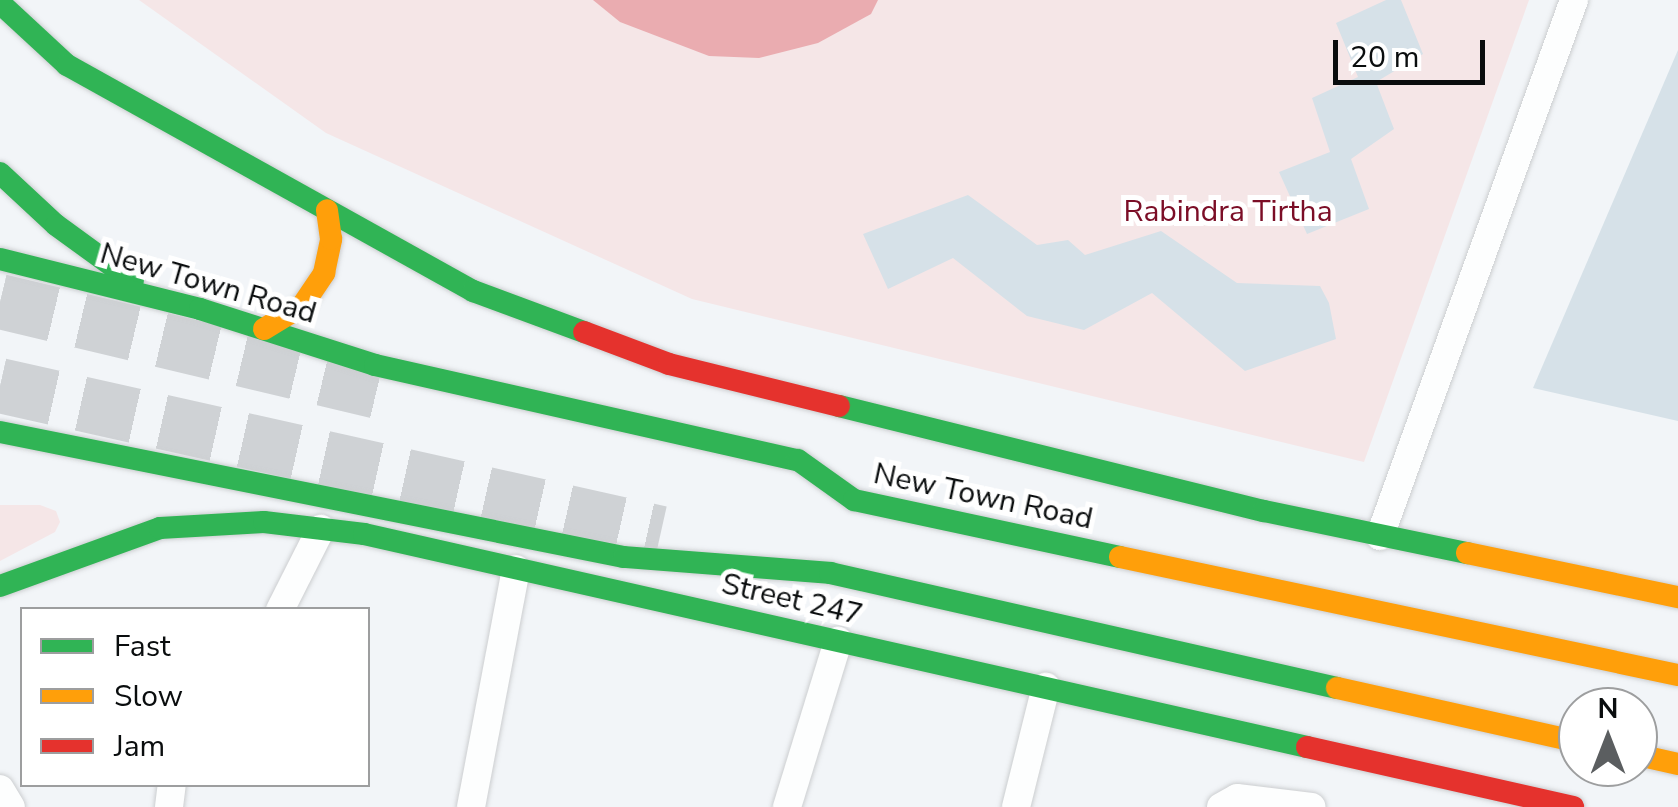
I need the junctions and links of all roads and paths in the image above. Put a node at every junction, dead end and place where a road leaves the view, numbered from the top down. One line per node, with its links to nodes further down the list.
1 (1574, 0): 14 (lane)
2 (0, 3): 4 (main road)
3 (0, 173): 6 (main road)
4 (328, 210): 7 (main road); 14 (main road)
5 (0, 259): 6 (main road, New Town Road)
6 (200, 309): 7 (main road, New Town Road)
7 (264, 329): 12 (main road, New Town Road)
8 (0, 432): 9 (main road)
9 (60, 444): 10 (main road); 17 (main road)
10 (15, 456)
11 (801, 488): 12 (main road)
12 (854, 500): 22 (main road, New Town Road)
13 (321, 529): 16 (main road, Street 247); 18 (main road, Street 247); 20 (lane)
14 (1380, 536): 19 (main road)
15 (680, 537): 17 (main road)
16 (516, 569): 21 (main road, Street 247); 29 (lane)
17 (830, 573): 24 (main road)
18 (0, 586)
19 (1678, 597)
20 (282, 607)
21 (838, 641): 23 (main road, Street 247); 30 (lane)
22 (1678, 675)
23 (1046, 687): 25 (main road, Street 247); 31 (lane)
24 (1558, 737)
25 (1307, 745): 27 (lane); 33 (main road, Street 247)
26 (0, 789): 28 (lane)
27 (1302, 805): 32 (lane)
28 (11, 807)
29 (470, 807)
30 (787, 807)
31 (1016, 807)
32 (1221, 807)
33 (1573, 807)

